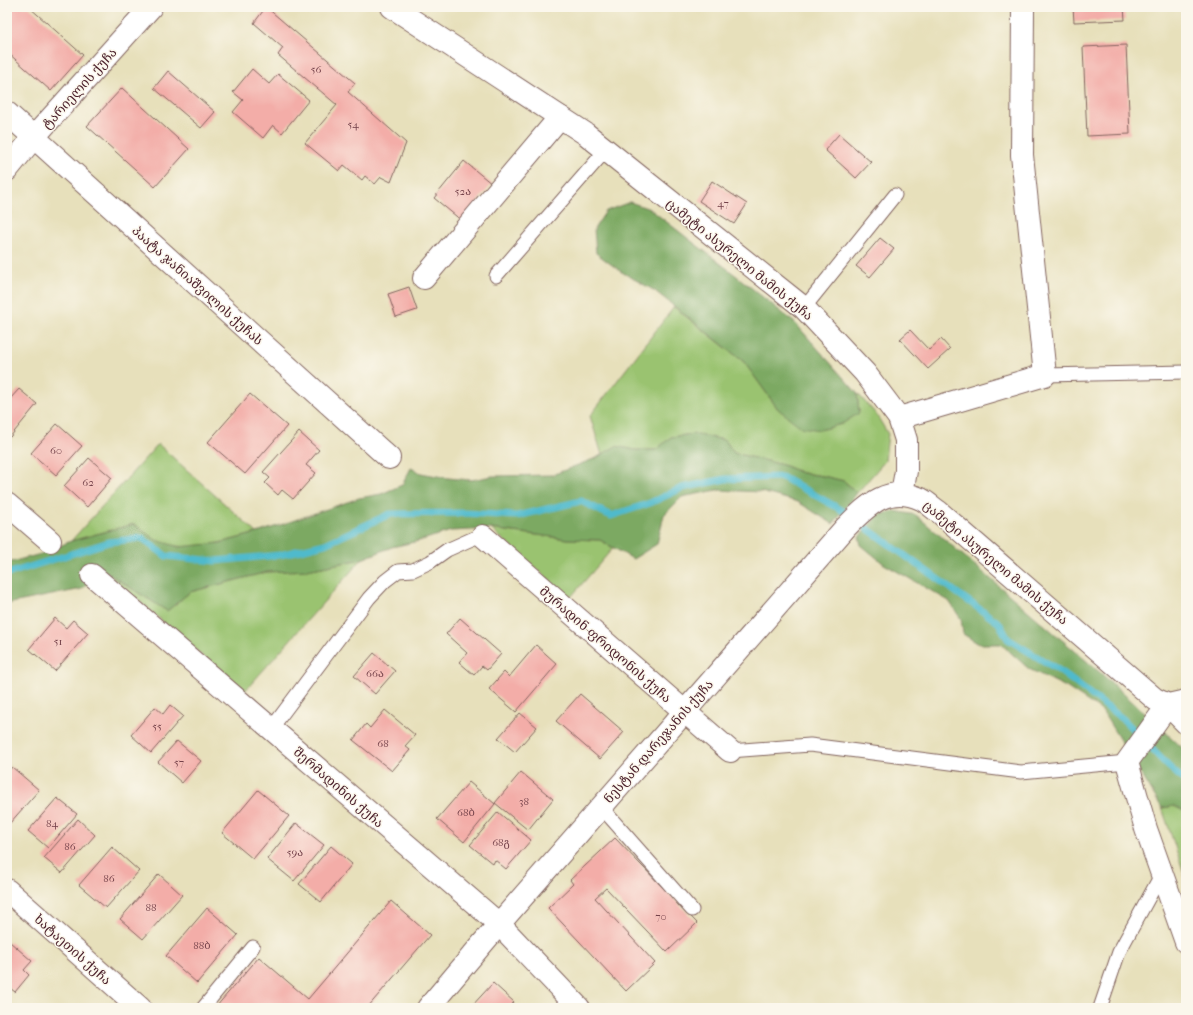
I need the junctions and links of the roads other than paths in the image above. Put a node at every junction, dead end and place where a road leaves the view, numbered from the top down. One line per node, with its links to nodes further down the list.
1 (151, 7): 6 (street, ტარიელის ქუჩა)
2 (392, 7): 5 (street, ცამეტი ასურელი მამის ქუჩა)
3 (1023, 7): 14 (street)
4 (7, 113): 6 (street, პაატა ჯანიაშვილის ქუჩას)
5 (560, 117): 7 (street, ცამეტი ასურელი მამის ქუჩა); 11 (street)
6 (34, 137): 8 (street, ტარიელის ქუჩა); 16 (street, პაატა ჯანიაშვილის ქუჩას)
7 (606, 150): 10 (lane); 12 (street, ცამეტი ასურელი მამის ქუჩა)
8 (7, 170)
9 (895, 195): 12 (lane)
10 (496, 276)
11 (424, 278)
12 (804, 308): 15 (street, ცამეტი ასურელი მამის ქუჩა)
13 (1186, 372): 14 (lane)
14 (1044, 374): 15 (street)
15 (899, 418): 17 (street, ცამეტი ასურელი მამის ქუჩა)
16 (389, 458)
17 (902, 493): 22 (street, ცამეტი ასურელი მამის ქუჩა); 23 (street, ნესტან-დარეჯანის ქუჩა)
18 (7, 504): 20 (street)
19 (483, 536): 23 (street, მურადინ-ფრიდონის ქუჩა); 25 (lane)
20 (50, 541)
21 (92, 575): 25 (street, შერმადინის ქუჩა)
22 (1171, 709): 24 (street, ცამეტი ასურელი მამის ქუჩა); 27 (street)
23 (684, 712): 26 (street, მურადინ-ფრიდონის ქუჩა); 28 (street, ნესტან-დარეჯანის ქუჩა)
24 (1186, 723)
25 (271, 729): 32 (street, შერმადინის ქუჩა)
26 (730, 751): 27 (lane)
27 (1127, 762): 29 (street)
28 (601, 807): 31 (lane); 32 (street, ნესტან-დარეჯანის ქუჩა)
29 (1161, 875): 33 (street); 39 (lane)
30 (7, 890): 35 (street, ხატაეთის ქუჩა)
31 (692, 910)
32 (499, 924): 37 (street, ნესტან-დარეჯანის ქუჩა); 38 (street, შერმადინის ქუჩა)
33 (1186, 942)
34 (253, 947): 36 (lane)
35 (140, 1008)
36 (203, 1008)
37 (428, 1008)
38 (579, 1008)
39 (1100, 1008)

